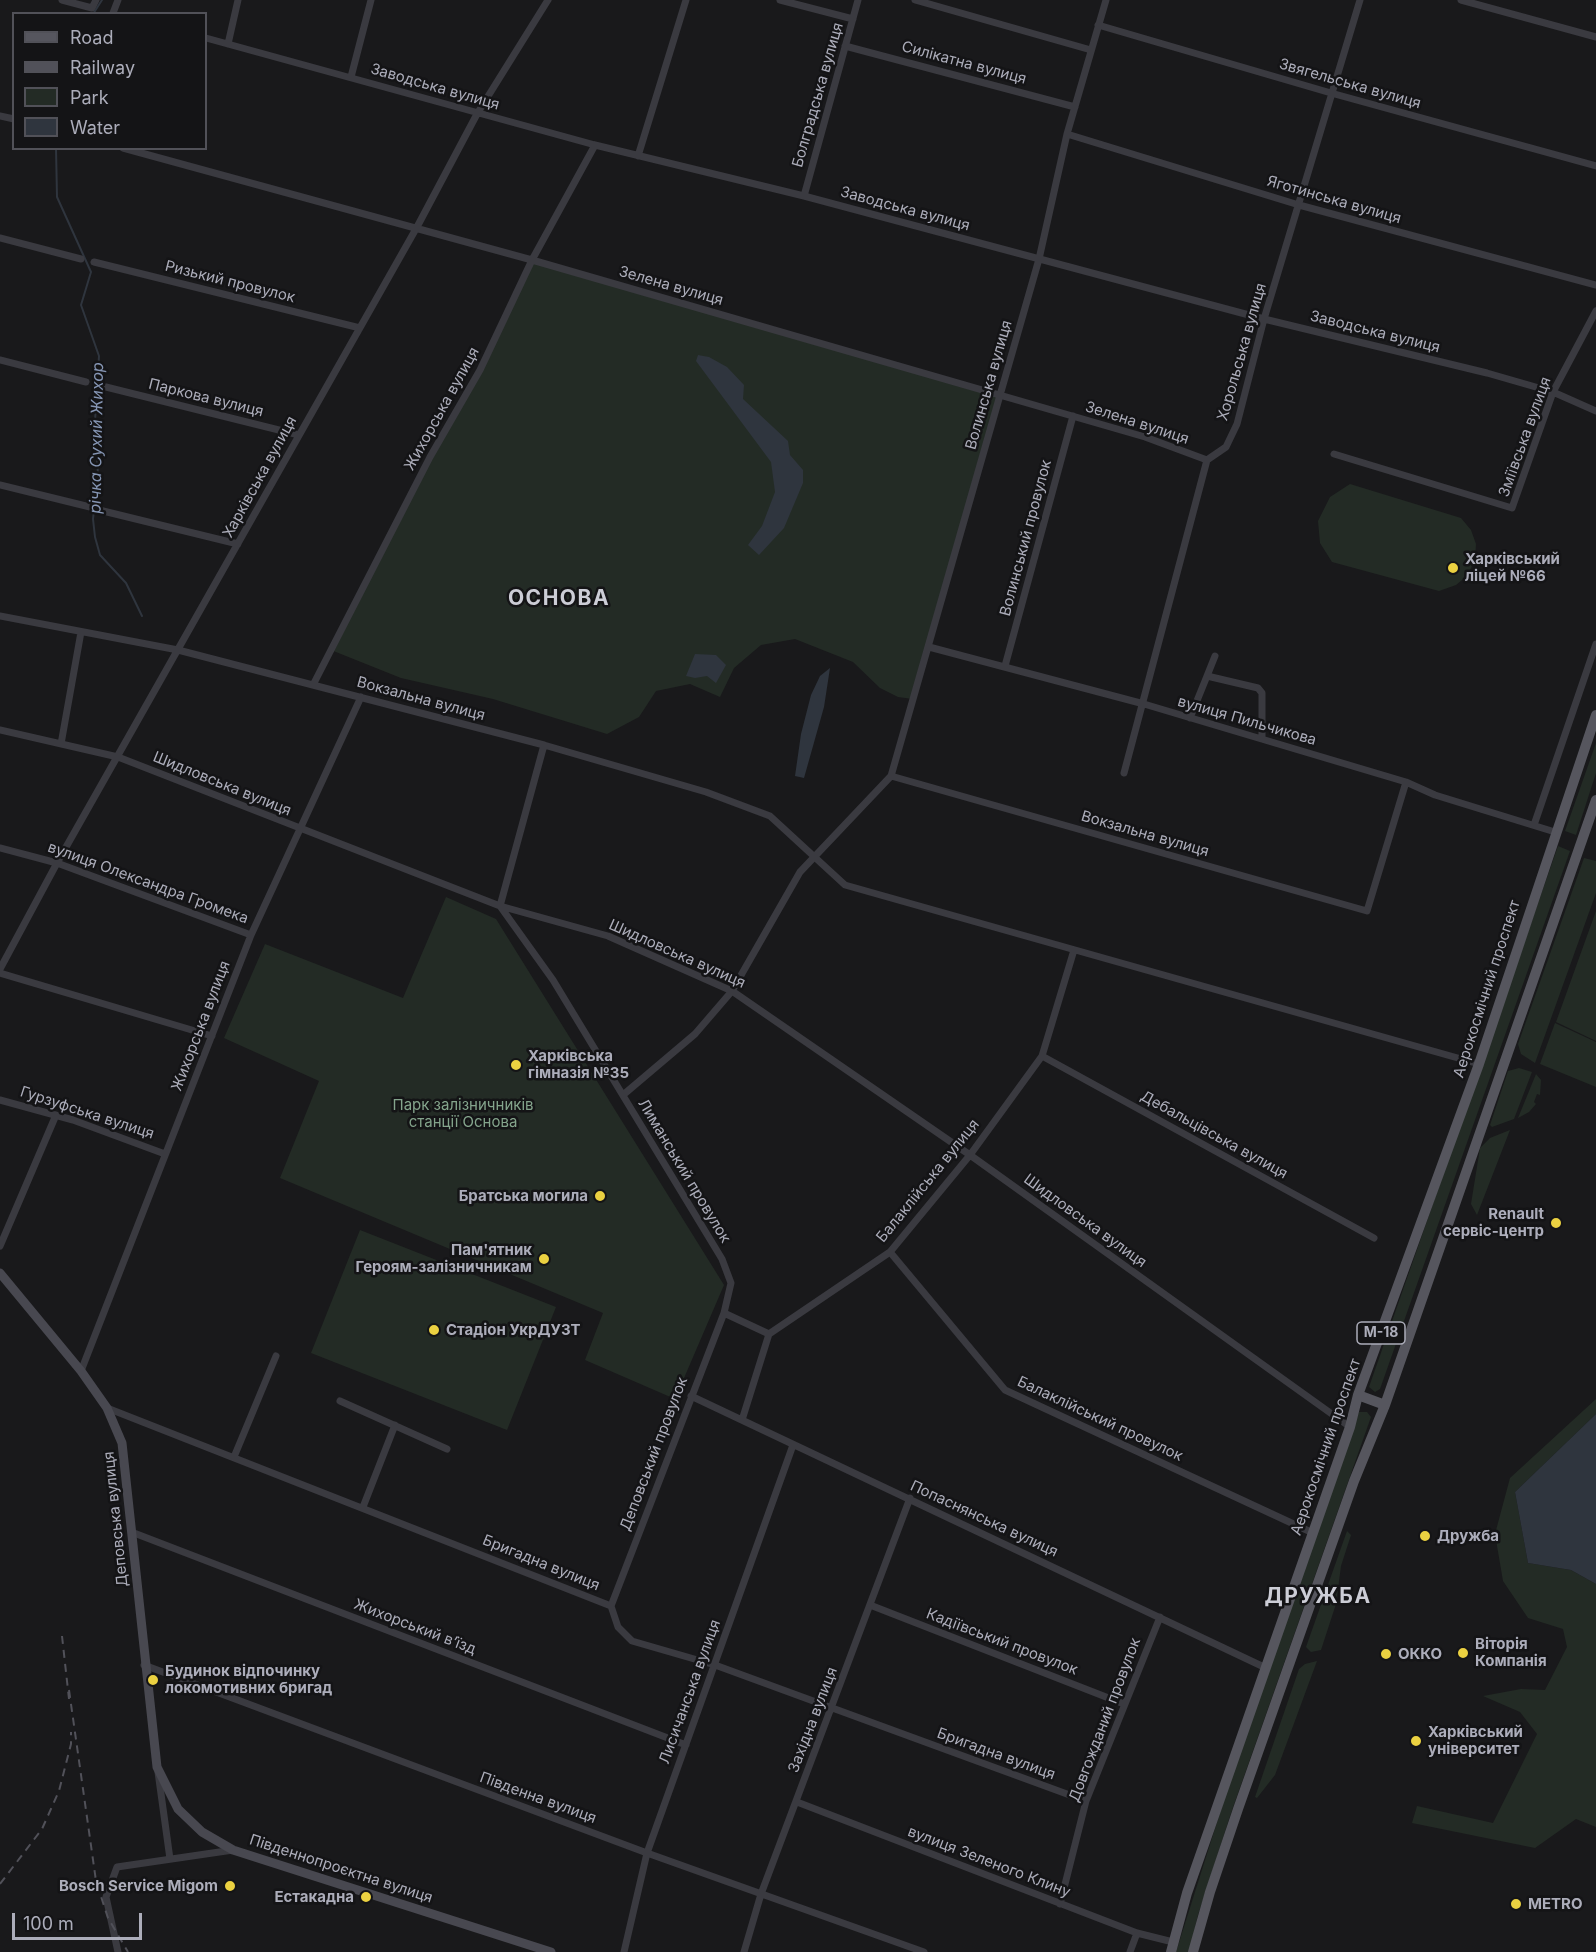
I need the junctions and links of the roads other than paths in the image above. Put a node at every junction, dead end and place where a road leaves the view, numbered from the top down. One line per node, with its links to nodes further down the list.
1 (62, 0): 2 (street)
2 (96, 0)
3 (238, 0): 19 (street)
4 (371, 0): 22 (street)
5 (548, 0): 25 (street, Харківська вулиця)
6 (686, 0): 29 (street)
7 (780, 0): 15 (street)
8 (858, 0): 15 (street, Болградська вулиця)
9 (915, 0): 21 (street)
10 (1106, 0): 16 (street, Волинська вулиця)
11 (1360, 0): 23 (street, Хорольська вулиця)
12 (1461, 0): 17 (street)
13 (102, 11): 14 (street)
14 (108, 12)
15 (853, 19): 20 (street, Болградська вулиця)
16 (1098, 25): 21 (street, Волинська вулиця); 23 (street, Звягельська вулиця)
17 (1596, 37)
18 (207, 38): 19 (street, Заводська вулиця)
19 (228, 44): 22 (street, Заводська вулиця)
20 (845, 46): 24 (street, Силікатна вулиця); 31 (street, Болградська вулиця)
21 (1091, 50): 24 (street, Волинська вулиця)
22 (351, 76): 25 (street, Заводська вулиця)
23 (1331, 93): 30 (street, Звягельська вулиця); 32 (street, Хорольська вулиця)
24 (1075, 106): 26 (street, Волинська вулиця)
25 (477, 114): 27 (street, Заводська вулиця); 33 (street, Харківська вулиця)
26 (1067, 134): 32 (street, Яготинська вулиця); 36 (street, Волинська вулиця)
27 (595, 145): 29 (street, Заводська вулиця); 37 (street, Жихорська вулиця)
28 (130, 150): 33 (street, Зелена вулиця)
29 (638, 156): 31 (street, Заводська вулиця)
30 (1596, 166)
31 (804, 196): 36 (street, Заводська вулиця)
32 (1299, 205): 39 (street, Яготинська вулиця); 41 (street, Хорольська вулиця)
33 (417, 227): 37 (street, Зелена вулиця); 42 (street, Харківська вулиця)
34 (0, 238): 35 (street)
35 (81, 259)
36 (1039, 259): 41 (street, Заводська вулиця); 47 (street, Волинська вулиця)
37 (532, 260): 47 (street, Зелена вулиця); 65 (street, Жихорська вулиця)
38 (94, 262): 42 (street, Ризький провулок)
39 (1596, 285)
40 (1596, 310): 46 (street, Зміївська вулиця)
41 (1264, 319): 46 (street, Заводська вулиця); 52 (street, Хорольська вулиця)
42 (360, 328): 50 (street, Харківська вулиця)
43 (0, 360): 44 (street)
44 (86, 382)
45 (106, 387): 50 (street, Паркова вулиця)
46 (1553, 392): 48 (street, Заводська вулиця); 51 (street, Зміївська вулиця)
47 (999, 396): 49 (street, Зелена вулиця); 60 (street, Волинська вулиця)
48 (1596, 411)
49 (1073, 416): 52 (street, Зелена вулиця); 63 (street, Волинський провулок)
50 (299, 435): 56 (street, Харківська вулиця)
51 (1334, 454)
52 (1207, 460): 67 (street)
53 (0, 485): 54 (street)
54 (90, 507)
55 (99, 510): 56 (street)
56 (238, 544): 61 (street, Харківська вулиця)
57 (0, 616): 58 (street, Вокзальна вулиця)
58 (81, 632): 61 (street, Вокзальна вулиця); 72 (street)
59 (1596, 644): 79 (street)
60 (929, 647): 63 (street, вулиця Пильчикова); 76 (street, Волинська вулиця)
61 (178, 650): 65 (street, Вокзальна вулиця); 74 (street, Харківська вулиця)
62 (1215, 656): 64 (street)
63 (1005, 666): 67 (street, вулиця Пильчикова)
64 (1208, 676): 69 (street); 71 (street)
65 (313, 685): 66 (street, Вокзальна вулиця)
66 (361, 697): 73 (street, Вокзальна вулиця); 80 (street, Жихорська вулиця)
67 (1144, 704): 69 (street, вулиця Пильчикова); 75 (street)
68 (1596, 715): 81 (main road, Аерокосмічний проспект / М-18)
69 (1190, 718): 71 (street, вулиця Пильчикова)
70 (0, 730): 72 (street, Шидловська вулиця)
71 (1262, 739): 77 (street, вулиця Пильчикова)
72 (61, 744): 74 (street, Шидловська вулиця)
73 (544, 745): 83 (street, Вокзальна вулиця); 85 (street)
74 (118, 757): 80 (street, Шидловська вулиця); 84 (street, Харківська вулиця)
75 (1124, 773)
76 (891, 776): 77 (street, Вокзальна вулиця); 83 (street)
77 (1406, 782): 79 (street, вулиця Пильчикова)
78 (1596, 800): 109 (main road, М-18)
79 (1534, 825): 81 (street, вулиця Пильчикова)
80 (300, 830): 85 (street, Шидловська вулиця); 86 (street, Жихорська вулиця)
81 (1555, 832): 92 (main road, Аерокосмічний проспект / М-18)
82 (0, 848): 84 (street, вулиця Олександра Громека)
83 (816, 857): 87 (street, Вокзальна вулиця); 89 (street)
84 (57, 863): 86 (street, вулиця Олександра Громека); 88 (street, Харківська вулиця)
85 (500, 906): 89 (street, Шидловська вулиця); 93 (street, Лиманський провулок)
86 (251, 935): 90 (street, Жихорська вулиця)
87 (1074, 950): 91 (street, Балаклійська вулиця); 92 (street, Вокзальна вулиця)
88 (0, 971): 90 (street)
89 (732, 991): 93 (street); 97 (street, Шидловська вулиця)
90 (212, 1036): 96 (street, Жихорська вулиця)
91 (1042, 1056): 97 (street, Балаклійська вулиця); 98 (street, Дебальцівська вулиця)
92 (1479, 1064): 106 (main road, Аерокосмічний проспект / М-18)
93 (623, 1095): 102 (street, Лиманський провулок)
94 (0, 1100): 95 (street, Гурзуфська вулиця)
95 (56, 1115): 96 (street, Гурзуфська вулиця); 99 (street)
96 (165, 1154): 105 (street, Жихорська вулиця)
97 (970, 1155): 100 (street, Балаклійська вулиця); 113 (street, Шидловська вулиця)
98 (1374, 1238)
99 (0, 1246)
100 (890, 1252): 103 (street, Балаклійська вулиця); 120 (street, Балаклійський провулок)
101 (0, 1273): 105 (main road, Деповська вулиця)
102 (724, 1313): 103 (street); 107 (street, Деповський провулок)
103 (769, 1334): 111 (street)
104 (276, 1356): 116 (street)
105 (81, 1371): 110 (main road, Деповська вулиця)
106 (1358, 1395): 109 (main road); 113 (main road, Аерокосмічний проспект / М-18)
107 (691, 1396): 111 (street, Попаснянська вулиця); 122 (street, Деповський провулок)
108 (340, 1401): 112 (street)
109 (1385, 1405): 146 (main road, М-18)
110 (107, 1408): 116 (street, Бригадна вулиця); 119 (main road, Деповська вулиця)
111 (742, 1420): 114 (street, Попаснянська вулиця)
112 (395, 1425): 115 (street); 118 (street)
113 (1350, 1427): 120 (main road, Аерокосмічний проспект / М-18)
114 (793, 1445): 117 (street, Попаснянська вулиця); 125 (street, Лисичанська вулиця)
115 (447, 1449)
116 (234, 1457): 118 (street, Бригадна вулиця)
117 (910, 1498): 121 (street, Західна вулиця); 123 (street, Попаснянська вулиця)
118 (363, 1507): 122 (street, Бригадна вулиця)
119 (134, 1533): 124 (main road, Деповська вулиця); 129 (street, Жихорський в’їзд)
120 (1313, 1533): 126 (main road, Аерокосмічний проспект / М-18)
121 (870, 1605): 127 (street, Кадіївський провулок); 128 (street, Західна вулиця)
122 (611, 1606): 125 (street, Бригадна вулиця)
123 (1160, 1617): 126 (street, Попаснянська вулиця); 127 (street, Довгожданий провулок)
124 (144, 1665): 130 (main road, Деповська вулиця); 134 (street, Південна вулиця)
125 (714, 1665): 128 (street, Бригадна вулиця); 129 (street, Лисичанська вулиця)
126 (1266, 1668): 139 (main road, Аерокосмічний проспект / М-18)
127 (1124, 1704): 131 (street, Довгожданий провулок)
128 (832, 1708): 131 (street, Бригадна вулиця); 132 (street, Західна вулиця)
129 (686, 1745): 134 (street, Лисичанська вулиця)
130 (157, 1767): 133 (main road, Південнопроєктна вулиця); 135 (street)
131 (1086, 1801): 137 (street, Довгожданий провулок)
132 (796, 1802): 136 (street, Західна вулиця); 137 (street, вулиця Зеленого Клину)
133 (233, 1850): 135 (street); 141 (main road, Південнопроєктна вулиця)
134 (647, 1853): 136 (street, Південна вулиця); 142 (street, Лисичанська вулиця)
135 (170, 1859): 140 (street)
136 (761, 1894): 143 (street, Західна вулиця); 144 (street, Південна вулиця)
137 (1060, 1904): 138 (street, вулиця Зеленого Клину)
138 (1137, 1933): 139 (street, вулиця Зеленого Клину); 145 (street)
139 (1172, 1947)
140 (118, 1952)
141 (551, 1952)
142 (624, 1952)
143 (744, 1952)
144 (924, 1952)
145 (1130, 1952)
146 (1193, 1952)

